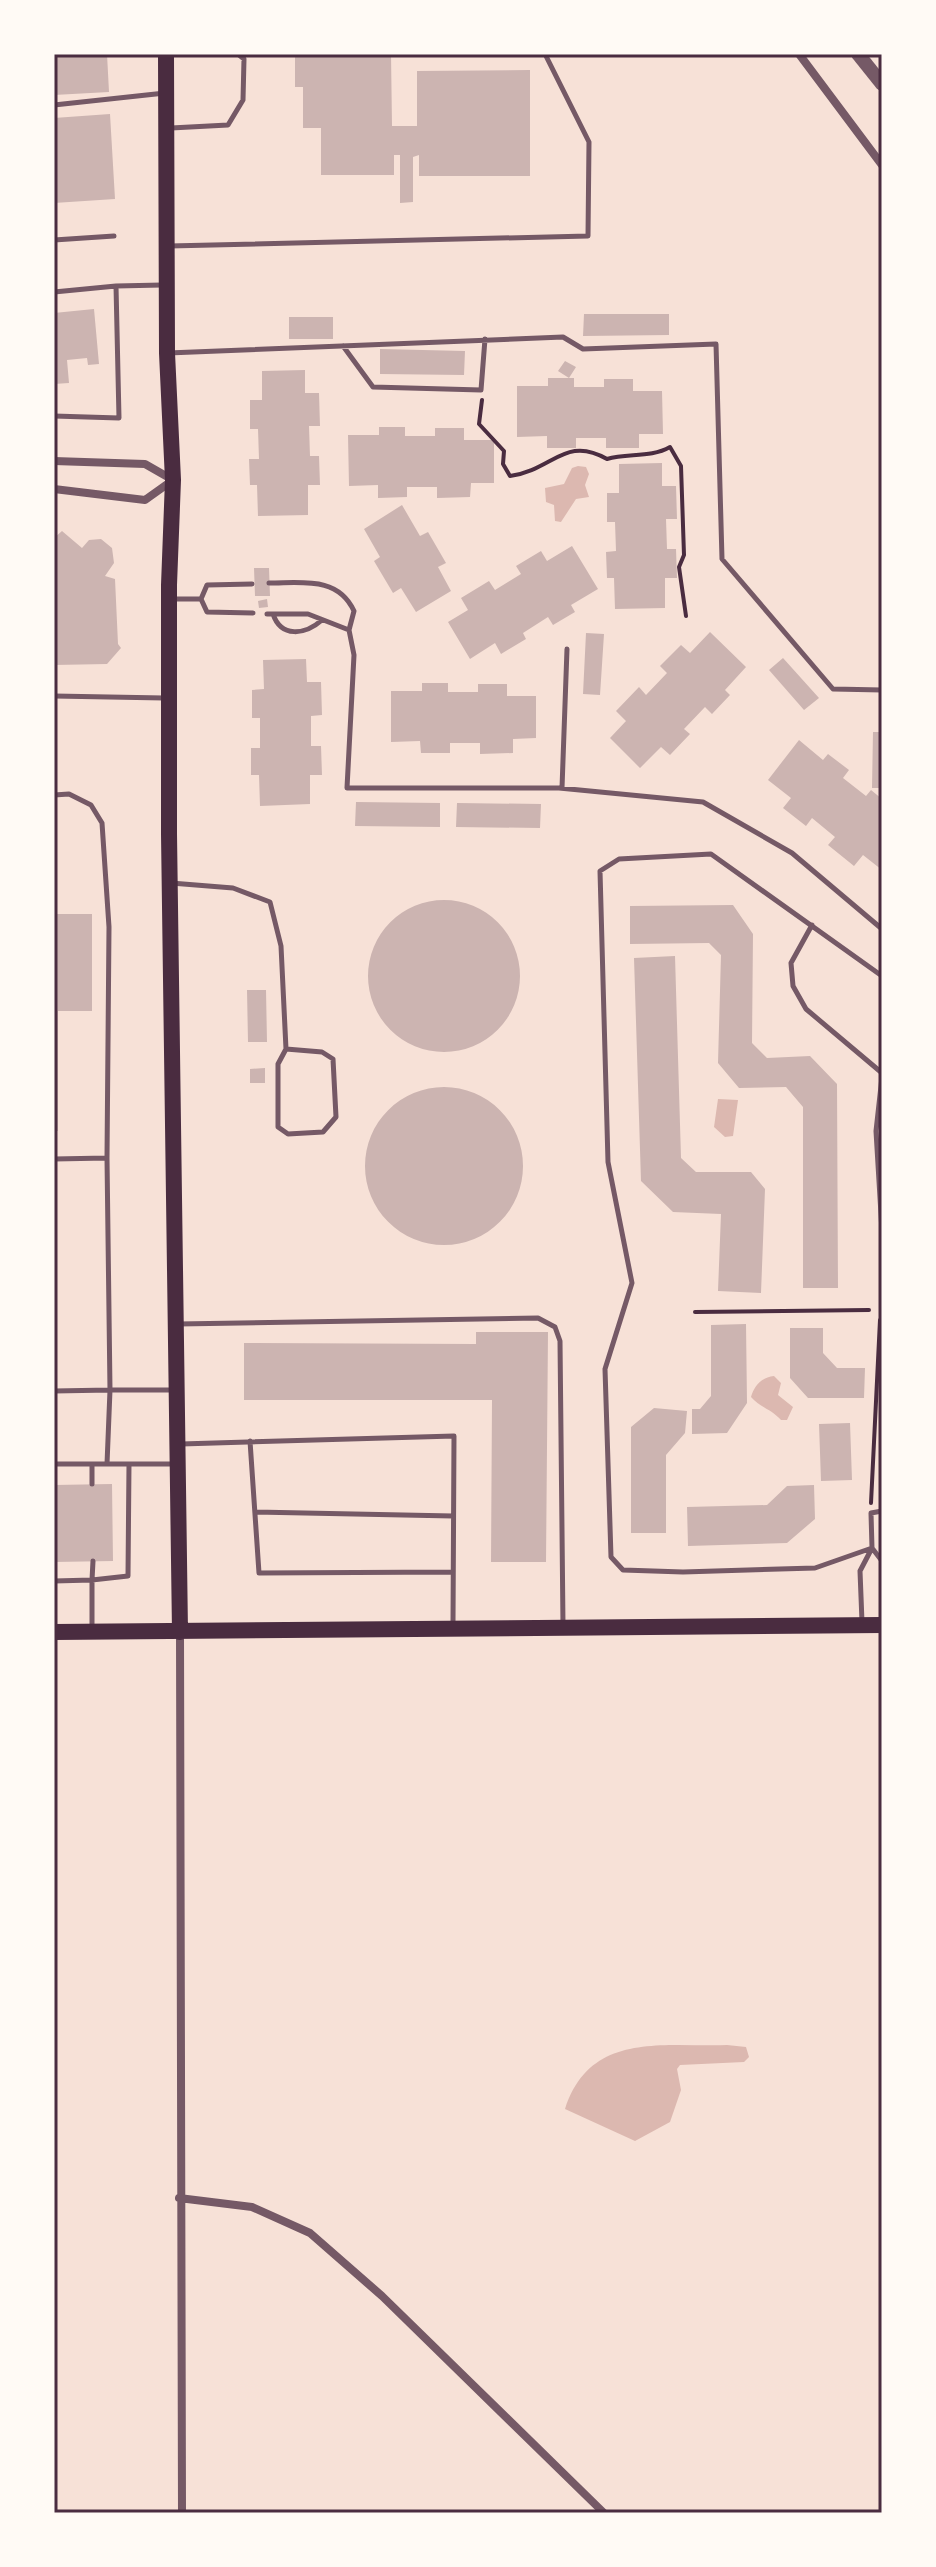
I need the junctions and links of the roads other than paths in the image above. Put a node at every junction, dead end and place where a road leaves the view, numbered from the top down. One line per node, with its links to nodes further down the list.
1 (166, 54): 7 (main road)
2 (238, 54): 9 (lane)
3 (545, 54): 13 (lane)
4 (799, 54): 10 (street)
5 (858, 54): 6 (street)
6 (882, 84)
7 (166, 93): 8 (lane); 9 (main road)
8 (54, 105)
9 (166, 129): 13 (main road)
10 (882, 165)
11 (114, 236): 12 (lane)
12 (54, 240)
13 (167, 246): 14 (main road)
14 (167, 284): 15 (lane); 20 (main road)
15 (116, 286): 16 (lane); 22 (lane)
16 (54, 292)
17 (485, 339): 18 (lane); 19 (lane); 19 (lane)
18 (703, 345): 21 (lane); 21 (lane)
19 (343, 346): 20 (lane)
20 (167, 353): 24 (main road)
21 (717, 359): 34 (lane)
22 (54, 416)
23 (54, 461): 24 (street)
24 (173, 480): 25 (street); 28 (main road)
25 (54, 489)
26 (269, 583): 32 (lane)
27 (252, 584): 29 (lane)
28 (170, 599): 29 (lane); 36 (main road)
29 (201, 599): 30 (lane)
30 (253, 613)
31 (322, 620): 31 (lane); 32 (lane)
32 (349, 630): 37 (lane)
33 (567, 649): 37 (lane)
34 (882, 690)
35 (54, 696): 36 (lane)
36 (169, 698): 39 (main road)
37 (562, 788): 41 (lane)
38 (54, 795): 45 (lane)
39 (170, 883): 43 (lane); 50 (main road)
40 (812, 925): 42 (lane); 44 (lane); 65 (lane)
41 (882, 929)
42 (882, 976)
43 (286, 1049): 43 (lane)
44 (882, 1075): 47 (lane)
45 (107, 1158): 46 (lane); 51 (lane)
46 (54, 1159)
47 (882, 1231)
48 (882, 1254): 49 (lane)
49 (881, 1310)
50 (177, 1324): 52 (main road); 73 (lane)
51 (110, 1390): 52 (lane); 53 (lane); 58 (lane)
52 (177, 1390): 55 (main road)
53 (54, 1391)
54 (250, 1441): 55 (lane); 63 (lane); 64 (lane)
55 (178, 1444): 60 (main road)
56 (54, 1464): 57 (lane)
57 (92, 1464): 58 (lane); 61 (lane)
58 (107, 1464): 59 (lane)
59 (129, 1464): 60 (lane); 69 (lane)
60 (178, 1464): 76 (main road)
61 (92, 1484)
62 (882, 1511): 65 (lane)
63 (255, 1512): 64 (lane); 68 (lane)
64 (453, 1516): 68 (lane)
65 (872, 1548): 67 (lane); 72 (lane)
66 (93, 1561): 69 (lane)
67 (882, 1561)
68 (453, 1572): 74 (lane)
69 (92, 1580): 70 (lane); 77 (lane)
70 (54, 1581)
71 (882, 1625): 72 (main road)
72 (862, 1626): 73 (main road)
73 (563, 1628): 74 (main road)
74 (453, 1629): 76 (main road)
75 (54, 1632): 77 (main road)
76 (180, 1632): 77 (main road); 78 (street)
77 (92, 1633)
78 (179, 2198): 79 (street); 80 (street)
79 (182, 2513)
80 (604, 2513)

